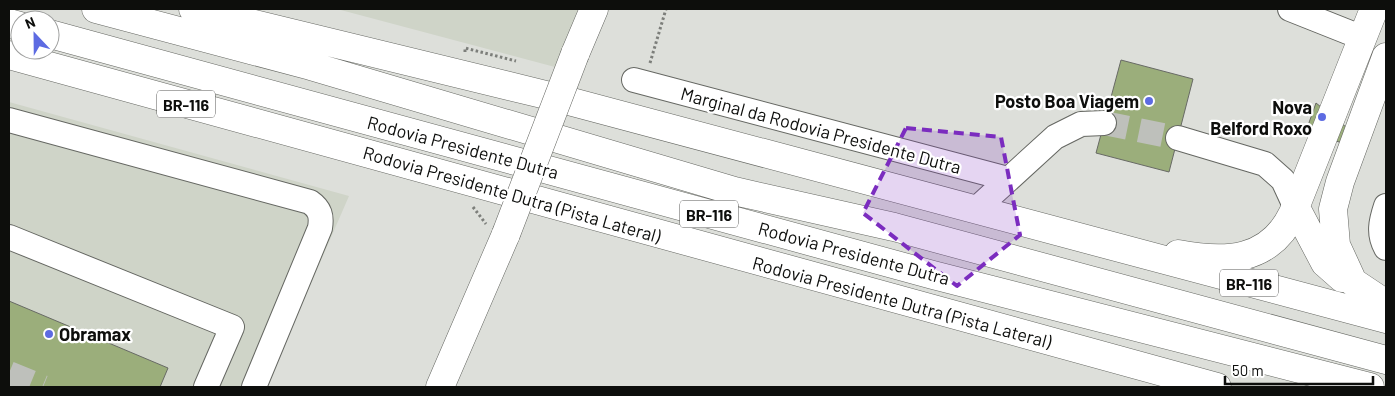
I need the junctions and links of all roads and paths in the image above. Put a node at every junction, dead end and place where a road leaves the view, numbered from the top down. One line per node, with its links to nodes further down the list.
1 (96, 9): 27 (main road, Rodovia Presidente Dutra / BR-116)
2 (193, 9): 19 (main road, BR-116)
3 (594, 9): 21 (main road, bridge)
4 (666, 9): 11 (path)
5 (1290, 9): 8 (street)
6 (1374, 9): 8 (main road)
7 (60, 37): 34 (main road, Rodovia Presidente Dutra / BR-116)
8 (1363, 38): 17 (main road)
9 (9, 55): 16 (main road, Rodovia Presidente Dutra (Pista Lateral) / BR-116)
10 (1383, 77): 24 (main road)
11 (639, 81): 15 (street, Marginal da Rodovia Presidente Dutra)
12 (9, 120): 30 (street)
13 (1104, 123): 15 (street)
14 (1178, 138): 17 (street)
15 (1008, 179): 19 (street)
16 (470, 182): 21 (path); 28 (main road, Rodovia Presidente Dutra (Pista Lateral) / BR-116)
17 (1296, 206): 22 (main road); 24 (main road)
18 (1386, 206): 23 (street)
19 (975, 210): 22 (main road, BR-116)
20 (9, 237): 29 (street)
21 (504, 237): 31 (main road)
22 (1111, 247): 26 (main road, BR-116)
23 (1386, 248)
24 (1353, 282): 25 (main road)
25 (1386, 304)
26 (1386, 319)
27 (1386, 360)
28 (1127, 363): 32 (main road); 33 (main road, Rodovia Presidente Dutra (Pista Lateral) / BR-116)
29 (206, 387)
30 (254, 387)
31 (440, 387)
32 (1169, 387)
33 (1217, 387)
34 (1370, 387)

